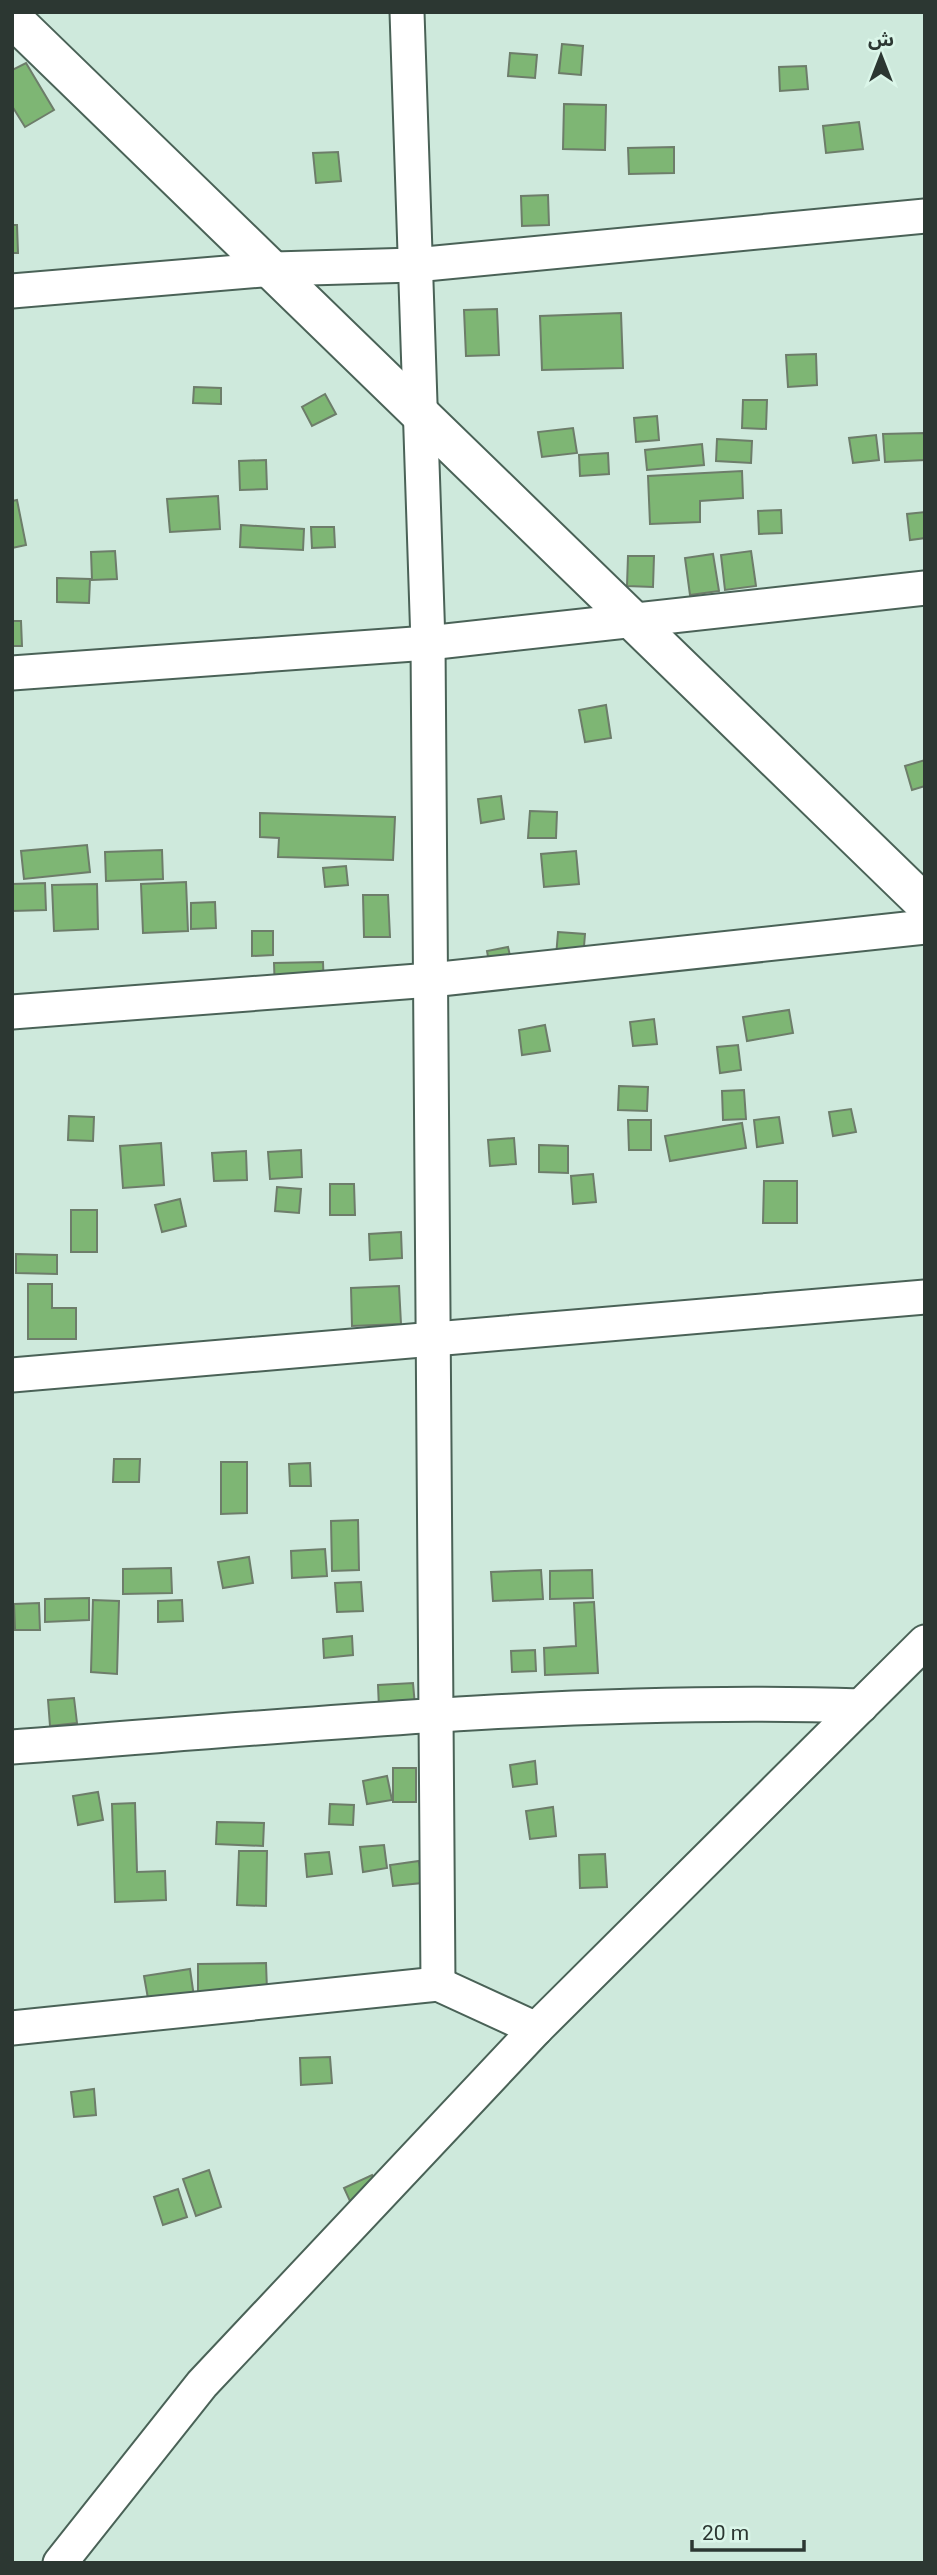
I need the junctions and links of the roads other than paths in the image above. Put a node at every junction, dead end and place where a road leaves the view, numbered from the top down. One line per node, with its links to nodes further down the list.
1 (407, 12): 4 (street)
2 (12, 18): 5 (street)
3 (925, 216): 4 (street)
4 (415, 265): 5 (street); 7 (street)
5 (274, 269): 6 (street); 7 (street)
6 (12, 291)
7 (419, 413): 9 (street); 10 (street)
8 (925, 588): 9 (street)
9 (638, 622): 10 (street); 12 (street)
10 (428, 643): 11 (street); 14 (street)
11 (12, 673)
12 (925, 904)
13 (925, 927): 14 (street)
14 (431, 980): 15 (street); 17 (street)
15 (12, 1012)
16 (925, 1297): 17 (street)
17 (433, 1337): 18 (street); 21 (street)
18 (12, 1375)
19 (925, 1642): 20 (street)
20 (861, 1706): 21 (street); 25 (street)
21 (436, 1716): 22 (street); 23 (street)
22 (12, 1747)
23 (438, 1984): 24 (street); 25 (street)
24 (12, 2028)
25 (536, 2029): 26 (street)
26 (60, 2563)

